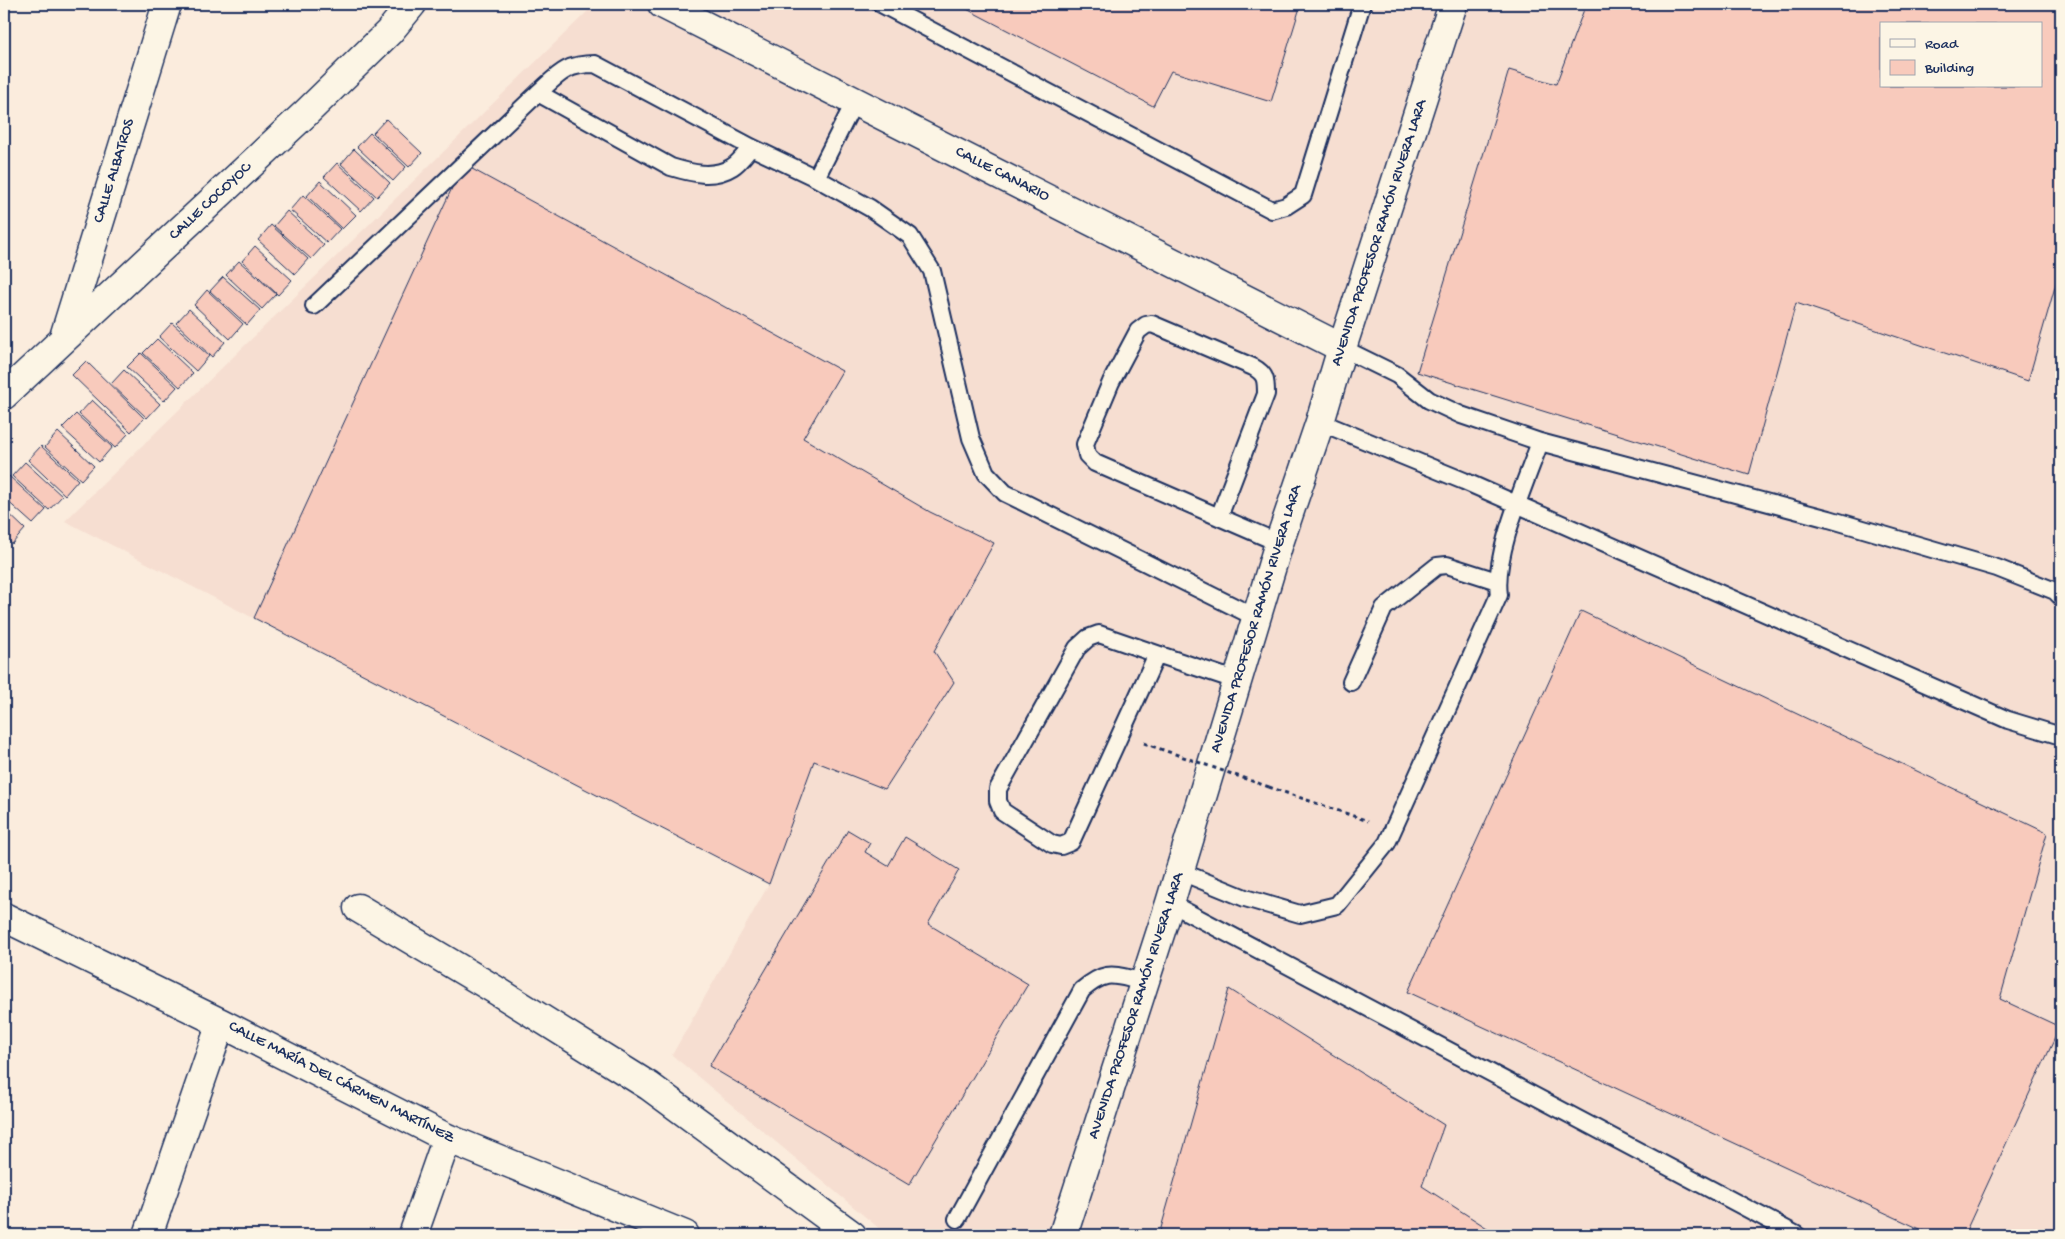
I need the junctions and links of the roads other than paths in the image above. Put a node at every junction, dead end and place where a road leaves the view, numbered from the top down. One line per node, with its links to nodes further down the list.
1 (167, 4): 12 (street, CALLE ALBATROS)
2 (412, 4): 12 (street, CALLE COCOYOC)
3 (881, 4): 4 (lane)
4 (1362, 4)
5 (1454, 4): 13 (street, AVENIDA PROFESOR RAMÓN RIVERA LARA)
6 (671, 6): 8 (street, CALLE CANARIO)
7 (538, 93): 9 (lane); 9 (lane); 11 (lane)
8 (855, 101): 10 (lane); 13 (street, CALLE CANARIO)
9 (751, 147): 10 (lane)
10 (816, 178): 22 (lane)
11 (314, 306)
12 (63, 339): 14 (street, CALLE COCOYOC)
13 (1342, 348): 15 (street, AVENIDA PROFESOR RAMÓN RIVERA LARA); 16 (lane)
14 (4, 395)
15 (1320, 422): 17 (lane); 19 (street, AVENIDA PROFESOR RAMÓN RIVERA LARA)
16 (1540, 442): 17 (lane); 21 (lane)
17 (1518, 506): 20 (lane); 26 (lane)
18 (1219, 517): 18 (lane); 19 (lane)
19 (1279, 543): 22 (street, AVENIDA PROFESOR RAMÓN RIVERA LARA)
20 (1497, 581): 25 (lane); 27 (lane)
21 (2061, 598)
22 (1257, 618): 24 (street, AVENIDA PROFESOR RAMÓN RIVERA LARA)
23 (1157, 654): 23 (lane); 24 (lane)
24 (1238, 681): 27 (street, AVENIDA PROFESOR RAMÓN RIVERA LARA)
25 (1351, 682)
26 (2061, 736)
27 (1179, 872): 28 (street, AVENIDA PROFESOR RAMÓN RIVERA LARA)
28 (1170, 904): 31 (street, AVENIDA PROFESOR RAMÓN RIVERA LARA); 40 (lane)
29 (358, 908): 38 (street)
30 (4, 918): 32 (street, CALLE MARÍA DEL CÁRMEN MARTÍNEZ)
31 (1145, 982): 34 (lane); 39 (street, AVENIDA PROFESOR RAMÓN RIVERA LARA)
32 (222, 1023): 33 (street, CALLE MARÍA DEL CÁRMEN MARTÍNEZ); 35 (street)
33 (447, 1138): 36 (street); 37 (street, CALLE MARÍA DEL CÁRMEN MARTÍNEZ)
34 (957, 1219)
35 (148, 1235)
36 (413, 1235)
37 (686, 1235)
38 (852, 1235)
39 (1063, 1235)
40 (1797, 1235)

